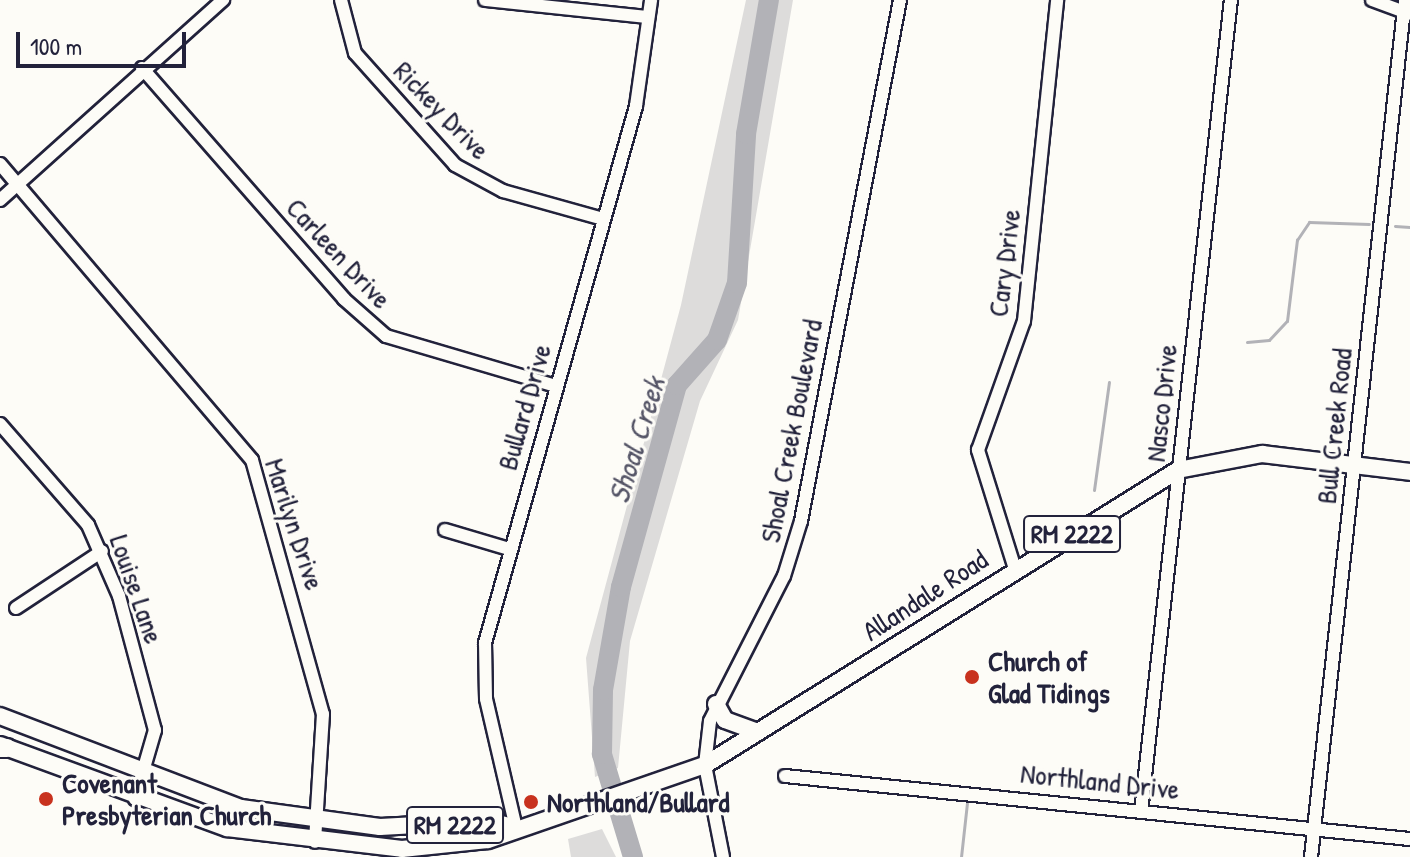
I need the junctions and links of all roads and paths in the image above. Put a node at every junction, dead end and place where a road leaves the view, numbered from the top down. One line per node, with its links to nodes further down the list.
1 (223, 0): 11 (street)
2 (341, 0): 15 (street, Rickey Drive)
3 (485, 0): 10 (street)
4 (651, 0): 10 (street, Bullard Drive)
5 (900, 0): 26 (street, Shoal Creek Boulevard)
6 (1057, 0): 24 (street, Cary Drive)
7 (1231, 0): 19 (street, Nasco Drive)
8 (1372, 0): 9 (street)
9 (1406, 9): 18 (street, Bull Creek Road)
10 (648, 17): 15 (street, Bullard Drive)
11 (142, 68): 13 (street); 16 (street, Carleen Drive)
12 (0, 164): 13 (street, Marilyn Drive)
13 (17, 185): 14 (street); 35 (street, Marilyn Drive)
14 (0, 200)
15 (603, 219): 16 (street, Bullard Drive)
16 (556, 386): 22 (street, Bullard Drive)
17 (0, 424): 23 (street, Louise Lane)
18 (1353, 466): 19 (main road, Allandale Road / RM 2222); 20 (main road, Allandale Road / RM 2222); 37 (street, Bull Creek Road)
19 (1178, 470): 24 (main road, Allandale Road / RM 2222); 34 (street, Nasco Drive)
20 (1410, 472)
21 (445, 530): 22 (street)
22 (509, 549): 36 (street, Bullard Drive)
23 (102, 551): 25 (street); 31 (street, Louise Lane)
24 (1015, 569): 28 (main road, Allandale Road / RM 2222)
25 (16, 608)
26 (716, 704): 28 (main road); 30 (street, Shoal Creek Boulevard)
27 (0, 716): 31 (main road, RM 2222)
28 (758, 732): 30 (main road, Allandale Road / RM 2222)
29 (2, 747): 33 (main road, RM 2222)
30 (705, 765): 36 (main road, RM 2222); 40 (street, Shoal Creek Boulevard)
31 (144, 776): 33 (street, Louise Lane); 35 (main road, RM 2222)
32 (785, 776): 34 (street, Northland Drive)
33 (135, 799): 39 (main road, RM 2222)
34 (1141, 812): 37 (street, Northland Drive)
35 (320, 822): 36 (main road, RM 2222); 39 (street, Marilyn Drive)
36 (516, 828): 39 (main road, RM 2222)
37 (1314, 828): 38 (street, Northland Drive); 41 (street, Bull Creek Road)
38 (1410, 839)
39 (315, 842)
40 (723, 857)
41 (1311, 857)

